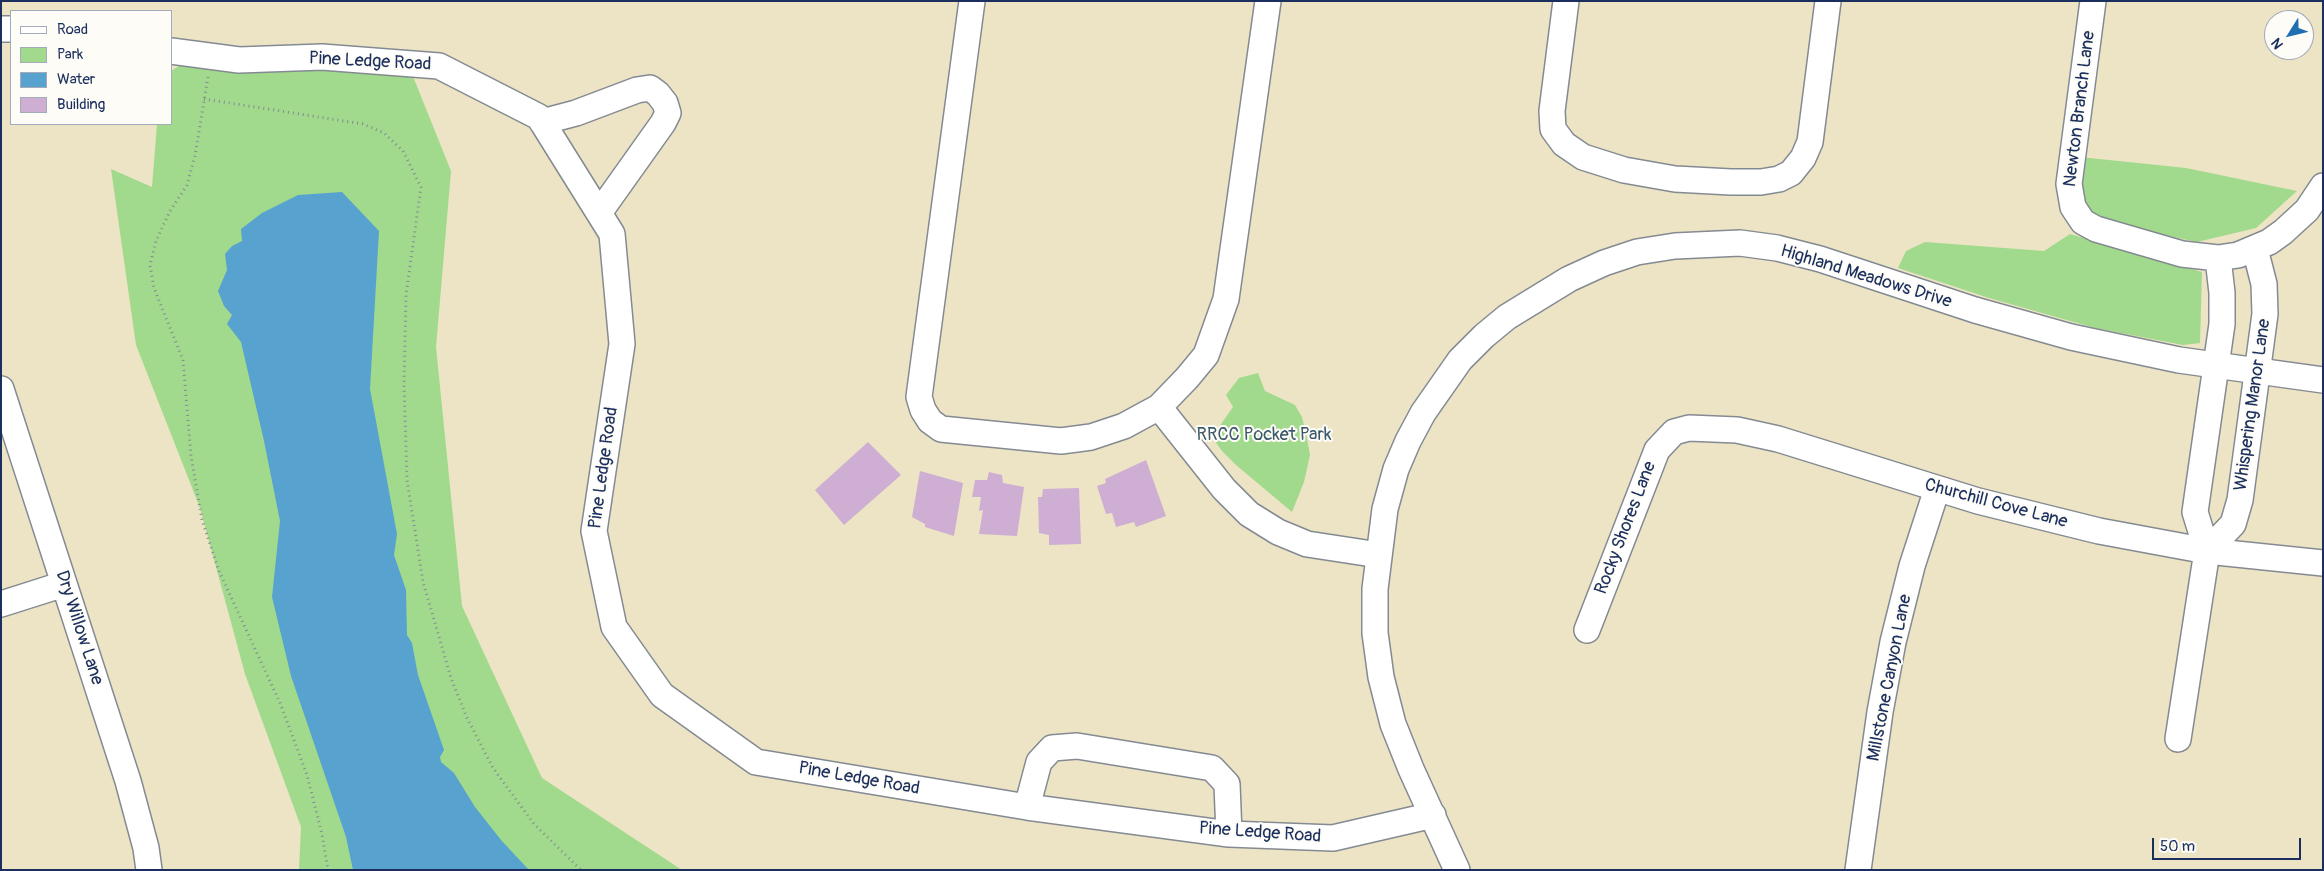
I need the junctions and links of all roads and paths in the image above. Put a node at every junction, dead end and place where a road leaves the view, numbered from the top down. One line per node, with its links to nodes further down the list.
1 (972, 1): 18 (street)
2 (1268, 1): 18 (street)
3 (1566, 1): 4 (street)
4 (1828, 1)
5 (2093, 1): 13 (street, Newton Branch Lane)
6 (172, 51): 7 (street)
7 (211, 56): 8 (path); 9 (street, Pine Ledge Road)
8 (204, 99): 32 (path); 33 (path)
9 (542, 122): 11 (street, Pine Ledge Road); 11 (street)
10 (2323, 186): 12 (street)
11 (599, 213): 28 (street, Pine Ledge Road)
12 (2255, 249): 13 (street); 15 (street, Whispering Manor Lane)
13 (2218, 258): 14 (street)
14 (2216, 366): 15 (street, Highland Meadows Drive); 21 (street); 22 (street, Highland Meadows Drive)
15 (2258, 372): 16 (street, Highland Meadows Drive); 21 (street, Whispering Manor Lane)
16 (2313, 379)
17 (1, 389): 24 (street, Dry Willow Lane)
18 (1159, 407): 22 (street)
19 (1674, 432): 20 (street, Churchill Cove Lane); 26 (street, Rocky Shores Lane)
20 (1937, 489): 21 (street, Churchill Cove Lane); 35 (street, Millstone Canyon Lane)
21 (2208, 551): 23 (street, Churchill Cove Lane); 27 (street)
22 (1378, 554): 29 (street, Highland Meadows Drive)
23 (2323, 564)
24 (64, 584): 25 (street); 31 (street, Dry Willow Lane)
25 (1, 604)
26 (1587, 630)
27 (2178, 739)
28 (1027, 807): 30 (street, Pine Ledge Road); 30 (street)
29 (1433, 815): 30 (street, Pine Ledge Road); 34 (street, Highland Meadows Drive)
30 (1229, 834)
31 (148, 870)
32 (328, 870)
33 (581, 870)
34 (1458, 870)
35 (1858, 870)

